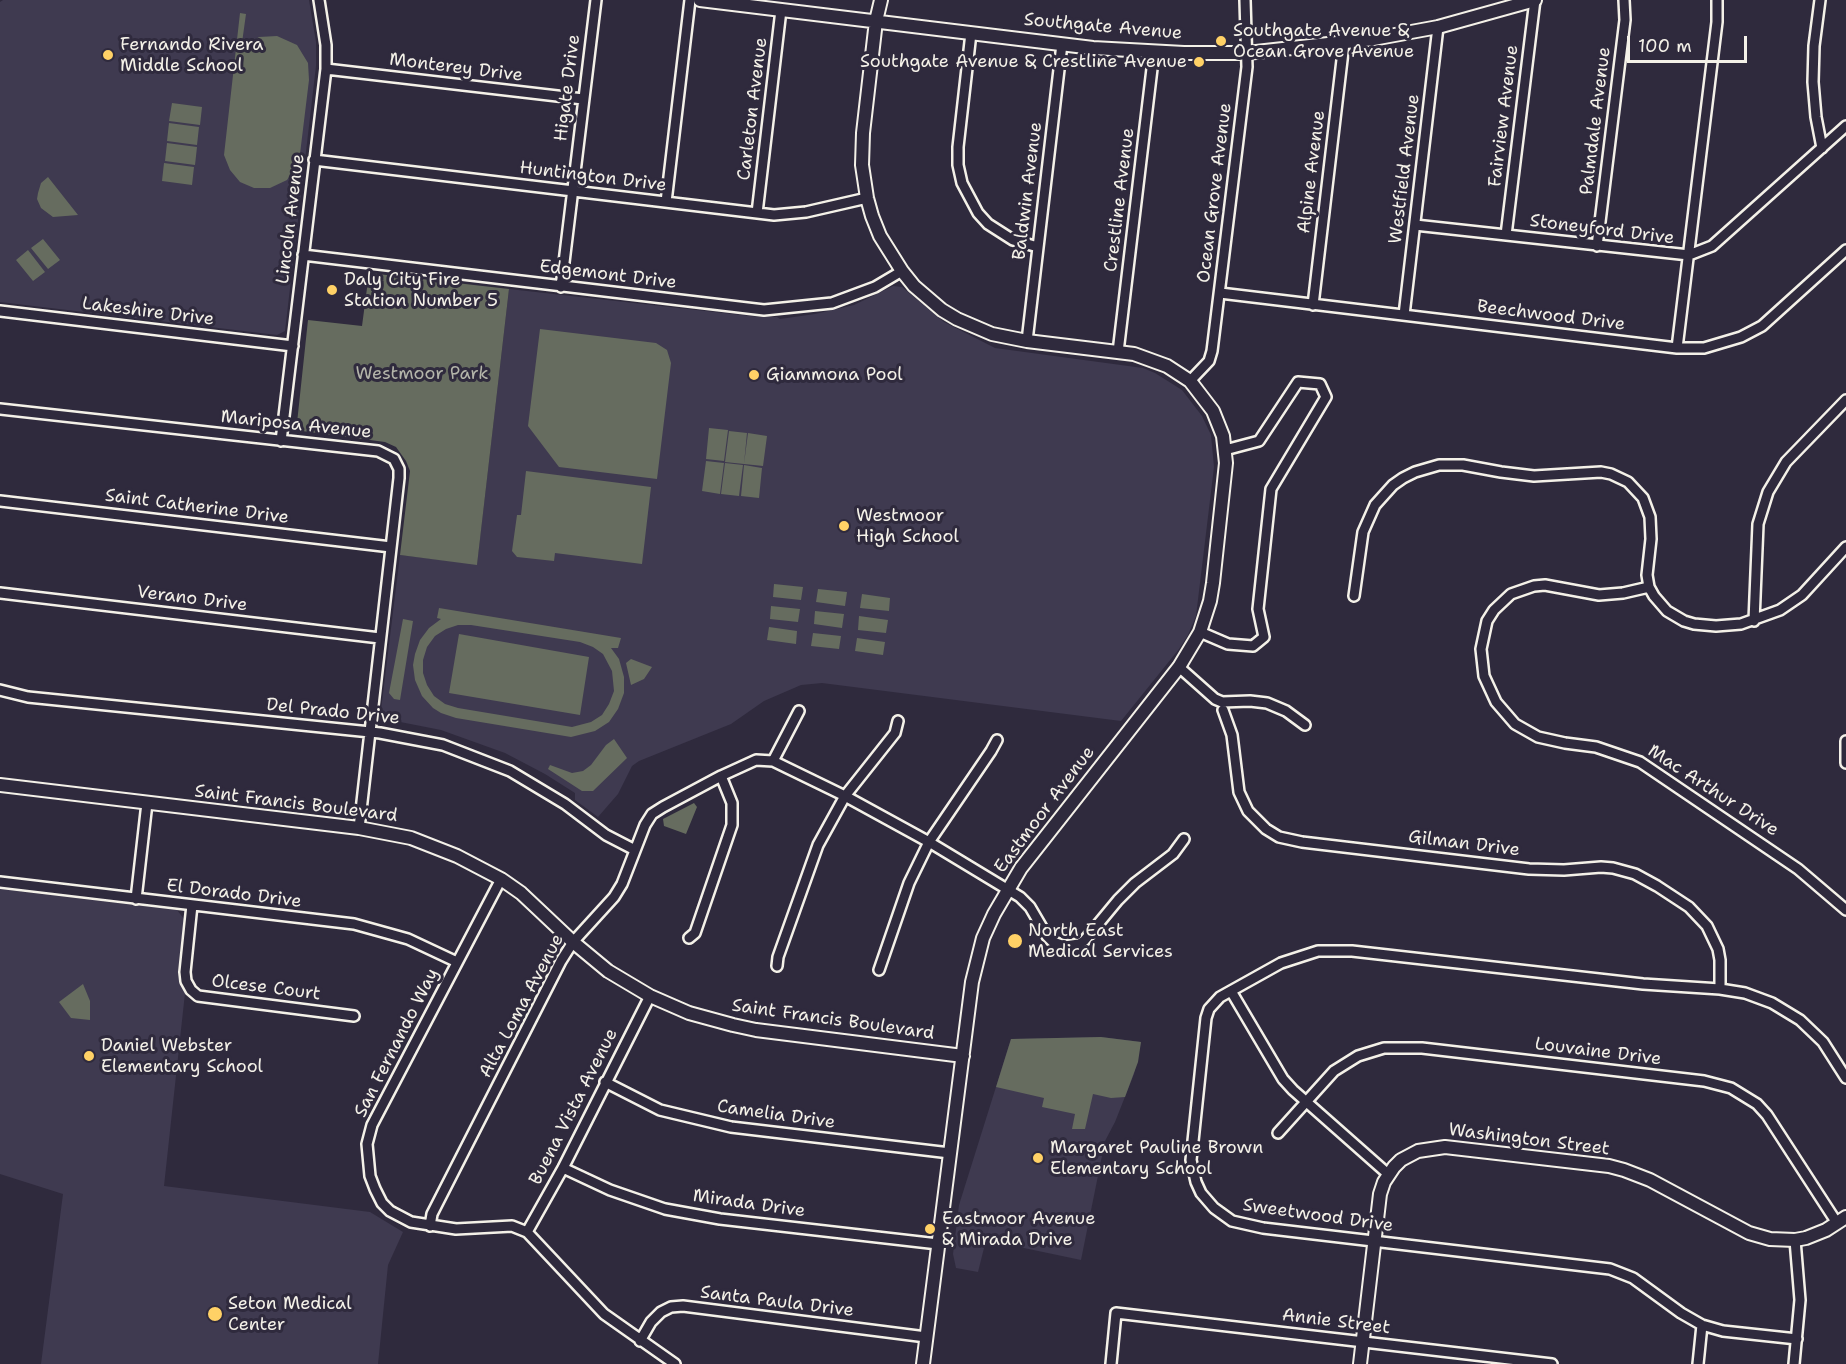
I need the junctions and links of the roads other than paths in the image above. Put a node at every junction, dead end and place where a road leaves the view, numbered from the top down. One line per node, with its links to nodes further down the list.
1 (319, 0): 19 (street, Lincoln Avenue)
2 (596, 0): 20 (street, Higate Drive)
3 (690, 0): 26 (street)
4 (700, 0): 11 (street, Southgate Avenue)
5 (881, 0): 12 (street)
6 (1245, 0): 18 (street, Ocean Grove Avenue)
7 (1535, 0): 13 (street, Southgate Avenue); 29 (street, Fairview Avenue)
8 (1624, 0): 30 (street, Palmdale Avenue)
9 (1717, 0): 34 (street)
10 (1820, 0): 22 (street)
11 (781, 10): 12 (street, Southgate Avenue); 27 (street, Carleton Avenue)
12 (876, 21): 14 (street, Southgate Avenue); 25 (street)
13 (1438, 27): 15 (street, Southgate Avenue); 28 (street, Westfield Avenue)
14 (971, 33): 16 (street, Southgate Avenue); 31 (street)
15 (1344, 43): 18 (street, Southgate Avenue); 38 (street, Alpine Avenue)
16 (1062, 44): 17 (street, Southgate Avenue); 31 (street, Baldwin Avenue)
17 (1154, 52): 18 (street, Southgate Avenue); 44 (street, Crestline Avenue)
18 (1247, 53): 37 (street, Ocean Grove Avenue)
19 (326, 69): 20 (street, Monterey Drive); 23 (street, Lincoln Avenue)
20 (583, 99): 24 (street, Higate Drive)
21 (1846, 126): 22 (street, Stoneyford Drive)
22 (1822, 148): 34 (street, Stoneyford Drive)
23 (314, 160): 24 (street, Huntington Drive); 33 (street, Lincoln Avenue)
24 (572, 191): 26 (street, Huntington Drive); 36 (street, Higate Drive)
25 (867, 198): 27 (street, Huntington Drive); 35 (street)
26 (666, 202): 27 (street, Huntington Drive)
27 (757, 213)
28 (1415, 225): 29 (street, Stoneyford Drive); 40 (street, Westfield Avenue)
29 (1506, 235): 30 (street, Stoneyford Drive)
30 (1597, 246): 34 (street, Stoneyford Drive)
31 (1038, 247): 41 (street, Baldwin Avenue)
32 (1846, 250): 43 (street, Beechwood Drive)
33 (303, 255): 36 (street, Edgemont Drive); 42 (street, Lincoln Avenue)
34 (1689, 255): 43 (street)
35 (902, 271): 36 (street, Edgemont Drive); 41 (street)
36 (561, 287)
37 (1220, 293): 38 (street, Beechwood Drive); 45 (street, Ocean Grove Avenue)
38 (1313, 305): 40 (street, Beechwood Drive)
39 (0, 311): 42 (street, Lakeshire Drive)
40 (1404, 315): 43 (street, Beechwood Drive)
41 (1027, 341): 44 (street)
42 (293, 346): 48 (street, Lincoln Avenue)
43 (1677, 348)
44 (1118, 352): 45 (street)
45 (1190, 381): 49 (street, Eastmoor Avenue)
46 (1846, 400): 56 (street)
47 (0, 408): 48 (street, Mariposa Avenue)
48 (281, 441): 51 (street, Mariposa Avenue)
49 (1225, 450): 57 (street, Eastmoor Avenue); 57 (street)
50 (0, 501): 51 (street, Saint Catherine Drive)
51 (391, 547): 58 (street, Mariposa Avenue)
52 (1846, 547): 56 (street)
53 (1648, 587): 55 (street); 56 (street); 83 (street, Mac Arthur Drive)
54 (0, 593): 58 (street, Verano Drive)
55 (1354, 596)
56 (1754, 621)
57 (1200, 632): 59 (street, Eastmoor Avenue)
58 (380, 638): 65 (street, Mariposa Avenue)
59 (1179, 667): 61 (street); 80 (street, Eastmoor Avenue)
60 (0, 690): 65 (street, Del Prado Drive)
61 (1222, 706): 64 (street); 89 (street, Gilman Drive)
62 (799, 711): 68 (street)
63 (898, 721): 72 (street)
64 (1305, 725)
65 (370, 732): 74 (street, Mariposa Avenue); 77 (street, Del Prado Drive)
66 (997, 740): 76 (street)
67 (1846, 741): 69 (street)
68 (773, 760): 70 (street, Alta Loma Avenue); 72 (street)
69 (1846, 763)
70 (721, 776): 77 (street, Alta Loma Avenue); 84 (street)
71 (0, 785): 73 (street, Saint Francis Boulevard)
72 (845, 796): 76 (street); 87 (street)
73 (147, 804): 74 (street, Saint Francis Boulevard); 81 (street)
74 (359, 828): 78 (street, Saint Francis Boulevard)
75 (1184, 839): 80 (street)
76 (929, 842): 80 (street); 88 (street)
77 (635, 850): 85 (street, Alta Loma Avenue)
78 (501, 879): 85 (street, Saint Francis Boulevard); 86 (street, San Fernando Way)
79 (0, 882): 81 (street, El Dorado Drive)
80 (1008, 888): 93 (street, Eastmoor Avenue)
81 (136, 898): 82 (street, El Dorado Drive)
82 (192, 906): 86 (street, El Dorado Drive); 92 (street, Olcese Court)
83 (1846, 910)
84 (688, 938)
85 (573, 942): 91 (street, Saint Francis Boulevard); 102 (street, Alta Loma Avenue)
86 (457, 962): 102 (street, San Fernando Way)
87 (777, 966)
88 (879, 970)
89 (1720, 989): 90 (street, Sweetwood Drive); 94 (street, Sweetwood Drive)
90 (1231, 991): 96 (street); 105 (street, Sweetwood Drive)
91 (650, 996): 93 (street, Saint Francis Boulevard); 95 (street, Buena Vista Avenue)
92 (354, 1016)
93 (963, 1056): 98 (street, Eastmoor Avenue)
94 (1846, 1077)
95 (605, 1082): 98 (street, Camelia Drive); 99 (street, Buena Vista Avenue)
96 (1305, 1101): 97 (street, Louvaine Drive); 100 (street); 101 (street, Louvaine Drive)
97 (1278, 1133)
98 (950, 1153): 106 (street, Eastmoor Avenue)
99 (563, 1168): 103 (street, Buena Vista Avenue); 106 (street, Mirada Drive)
100 (1388, 1174): 104 (street, Washington Street); 105 (street)
101 (1841, 1220): 104 (street, Washington Street)
102 (430, 1226): 103 (street, San Fernando Way)
103 (527, 1232): 110 (street)
104 (1795, 1240): 109 (street)
105 (1374, 1242): 107 (street, Sweetwood Drive); 111 (street)
106 (938, 1244): 108 (street, Eastmoor Avenue)
107 (1702, 1325): 109 (street, Sweetwood Drive); 117 (street)
108 (926, 1337): 110 (street, Santa Paula Drive); 113 (street, Eastmoor Avenue)
109 (1797, 1340): 118 (street)
110 (640, 1341): 112 (street)
111 (1363, 1342): 114 (street, Annie Street); 115 (street); 116 (street, Annie Street)
112 (675, 1364)
113 (923, 1364)
114 (1111, 1364)
115 (1360, 1364)
116 (1552, 1364)
117 (1698, 1364)
118 (1794, 1364)

